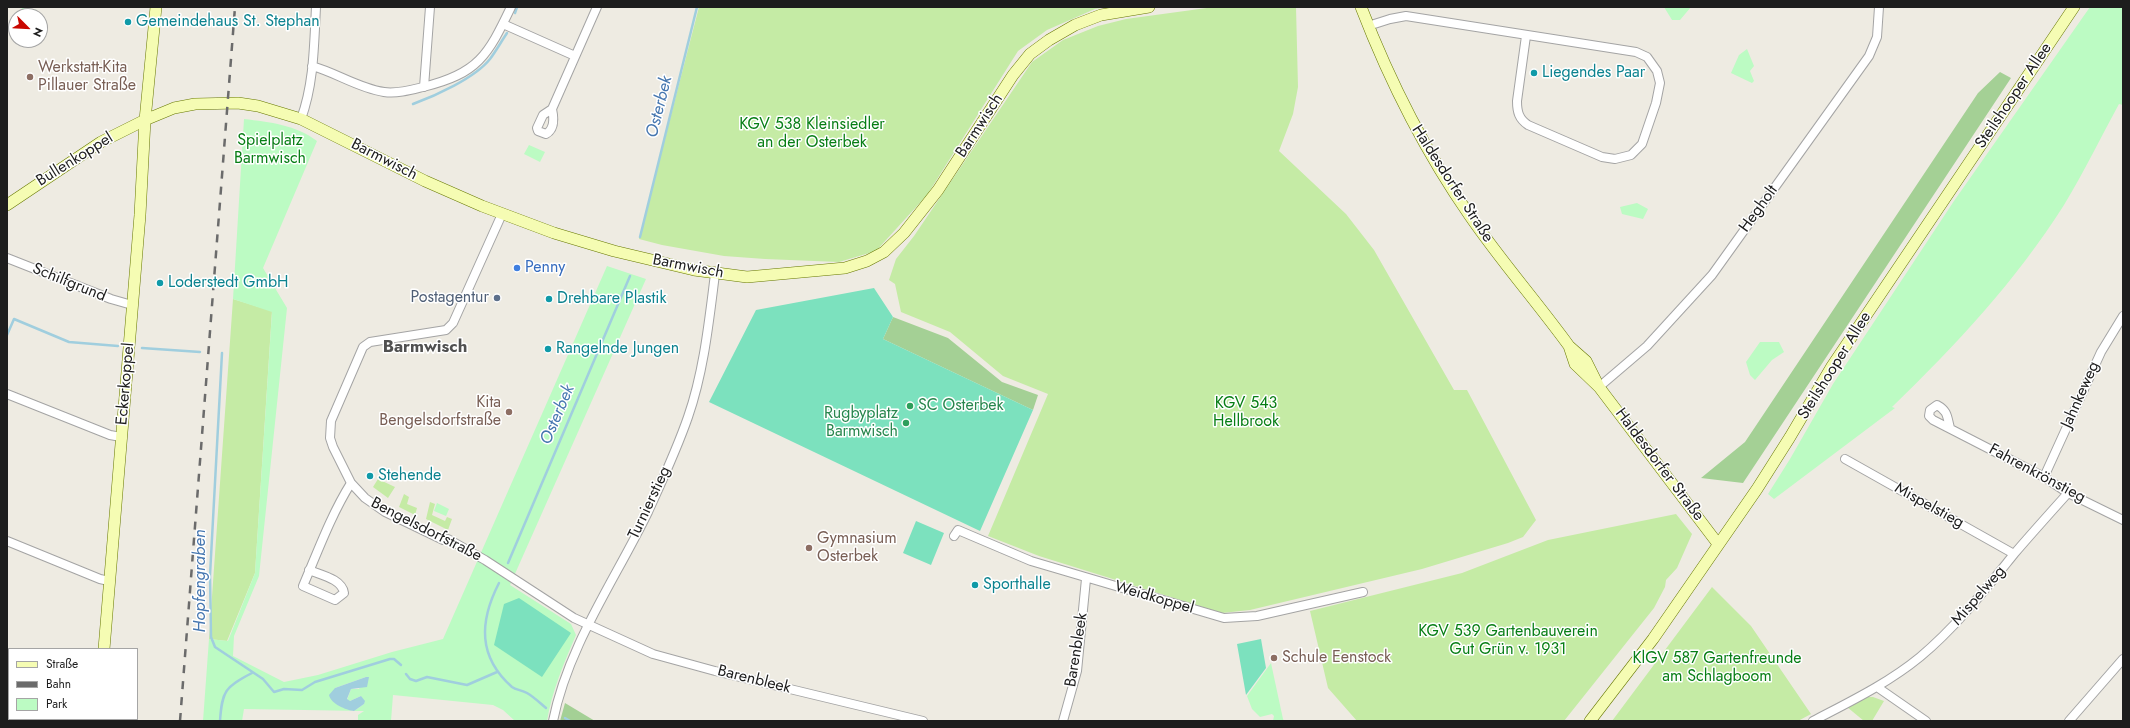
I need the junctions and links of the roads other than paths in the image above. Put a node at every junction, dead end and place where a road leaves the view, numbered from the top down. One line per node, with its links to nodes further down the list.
1 (156, 7): 18 (street, Eckerkoppel)
2 (316, 7): 14 (street)
3 (430, 7): 15 (street)
4 (511, 7): 10 (street)
5 (597, 7): 13 (street)
6 (1149, 7): 22 (street, Barmwisch)
7 (1361, 7): 11 (street, Haldesdorfer Straße)
8 (1878, 7): 25 (street, Hegholt)
9 (2074, 7): 36 (street, Steilshooper Allee)
10 (503, 24): 13 (street); 15 (street)
11 (1368, 26): 12 (street); 25 (street, Haldesdorfer Straße)
12 (1526, 36): 12 (street)
13 (575, 56): 16 (street)
14 (312, 66): 15 (street); 17 (street)
15 (424, 87)
16 (552, 109)
17 (301, 119): 18 (street, Barmwisch); 20 (street, Barmwisch)
18 (145, 120): 19 (street, Bullenkoppel); 23 (street, Eckerkoppel)
19 (7, 205)
20 (502, 214): 22 (street, Barmwisch); 31 (street, Bengelsdorfstraße)
21 (7, 258): 23 (street, Schilfgrund)
22 (715, 274): 42 (street, Turnierstieg)
23 (132, 305): 28 (street, Eckerkoppel)
24 (2123, 316): 30 (street, Jahnkeweg)
25 (1600, 387): 36 (street, Haldesdorfer Straße)
26 (7, 394): 28 (street)
27 (1950, 428): 30 (street, Fahrenkrönstieg)
28 (121, 437): 40 (street, Eckerkoppel)
29 (1844, 459): 37 (street, Mispelstieg)
30 (2044, 477): 32 (street, Fahrenkrönstieg)
31 (351, 483): 38 (street); 42 (street, Bengelsdorfstraße)
32 (2068, 493): 33 (street, Fahrenkrönstieg); 37 (street, Mispelweg)
33 (2123, 520)
34 (954, 536): 39 (street, Weidkoppel)
35 (7, 541): 40 (street)
36 (1718, 544): 49 (street, Steilshooper Allee)
37 (2014, 554): 45 (street, Mispelweg)
38 (309, 570): 38 (street)
39 (1086, 579): 41 (street, Weidkoppel); 48 (street, Barenbleek)
40 (110, 581): 43 (street, Eckerkoppel)
41 (1363, 592)
42 (589, 625): 46 (street, Turnierstieg); 47 (street, Barenbleek)
43 (104, 648)
44 (2123, 659): 52 (street)
45 (1877, 687): 50 (street, Mispelweg); 51 (street)
46 (553, 721)
47 (923, 721)
48 (1063, 721)
49 (1590, 721)
50 (1813, 721)
51 (1926, 721)
52 (2069, 721)

